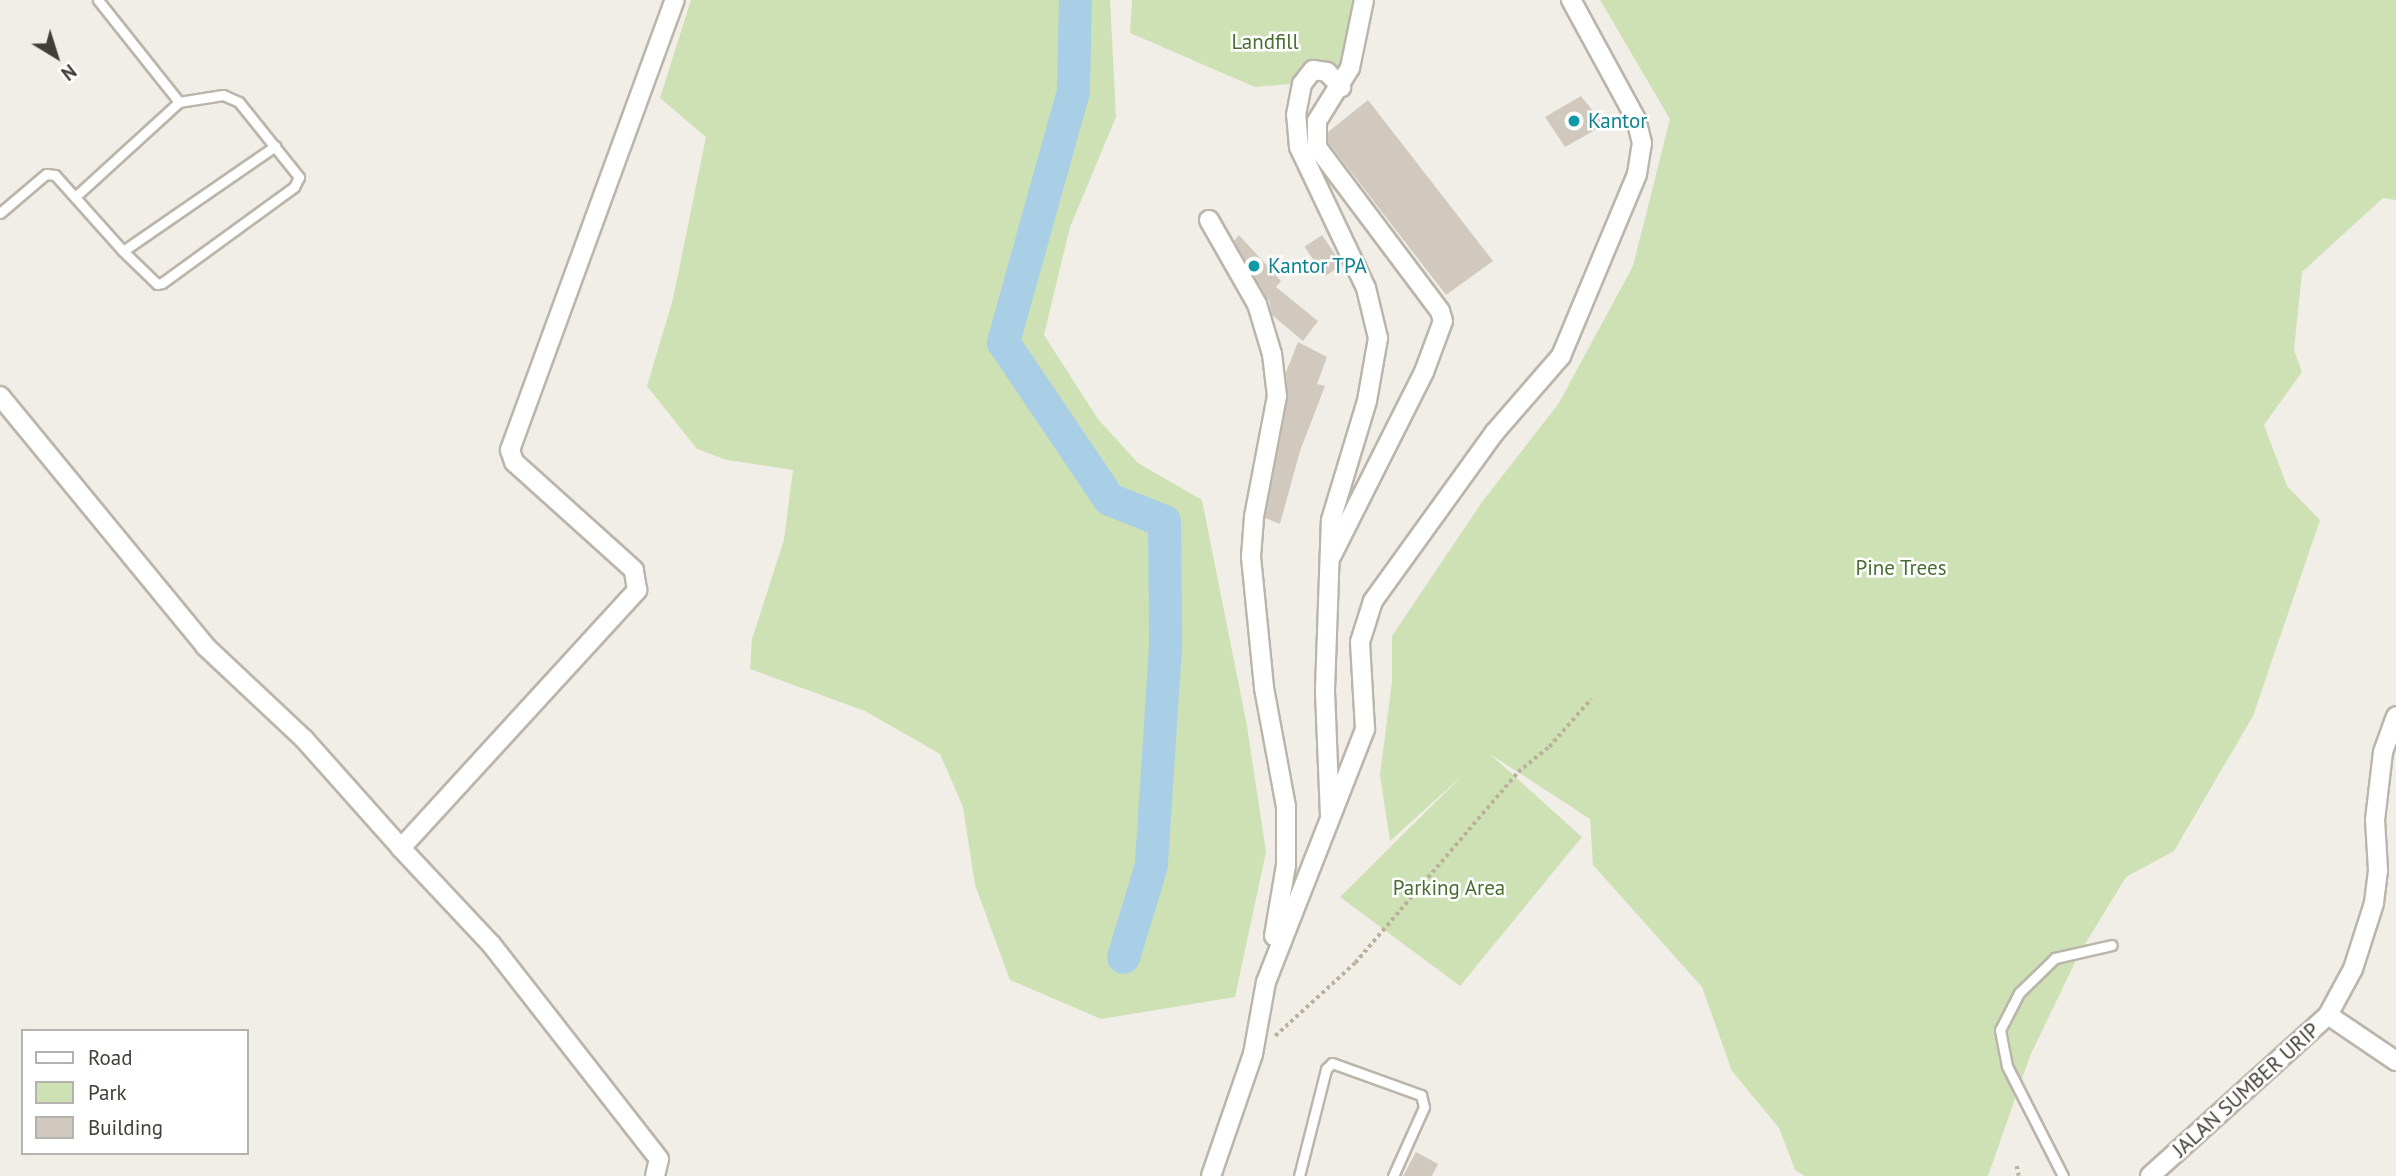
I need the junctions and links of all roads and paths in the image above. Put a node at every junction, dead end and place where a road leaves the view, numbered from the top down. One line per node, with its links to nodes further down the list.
1 (98, 0): 6 (lane)
2 (675, 0): 17 (street)
3 (1364, 0): 5 (street)
4 (1571, 0): 16 (street)
5 (1341, 87): 13 (street); 13 (street)
6 (179, 102): 7 (lane); 8 (lane)
7 (275, 146): 11 (lane); 11 (lane)
8 (76, 196): 9 (lane); 11 (lane)
9 (0, 213)
10 (1209, 220): 19 (street)
11 (123, 251)
12 (0, 396): 17 (street)
13 (1327, 566): 16 (street)
14 (1591, 699): 21 (path)
15 (2396, 716): 20 (street, JALAN SUMBER URIP)
16 (1330, 824): 19 (street)
17 (401, 848): 24 (street)
18 (2112, 945): 29 (lane)
19 (1266, 982): 21 (street)
20 (2329, 1015): 22 (street); 30 (street, JALAN SUMBER URIP)
21 (1253, 1054): 25 (street)
22 (2396, 1061)
23 (2017, 1166): 28 (path)
24 (654, 1176)
25 (1211, 1176)
26 (1299, 1176): 27 (lane)
27 (1393, 1176)
28 (2019, 1176)
29 (2063, 1176)
30 (2150, 1176)

